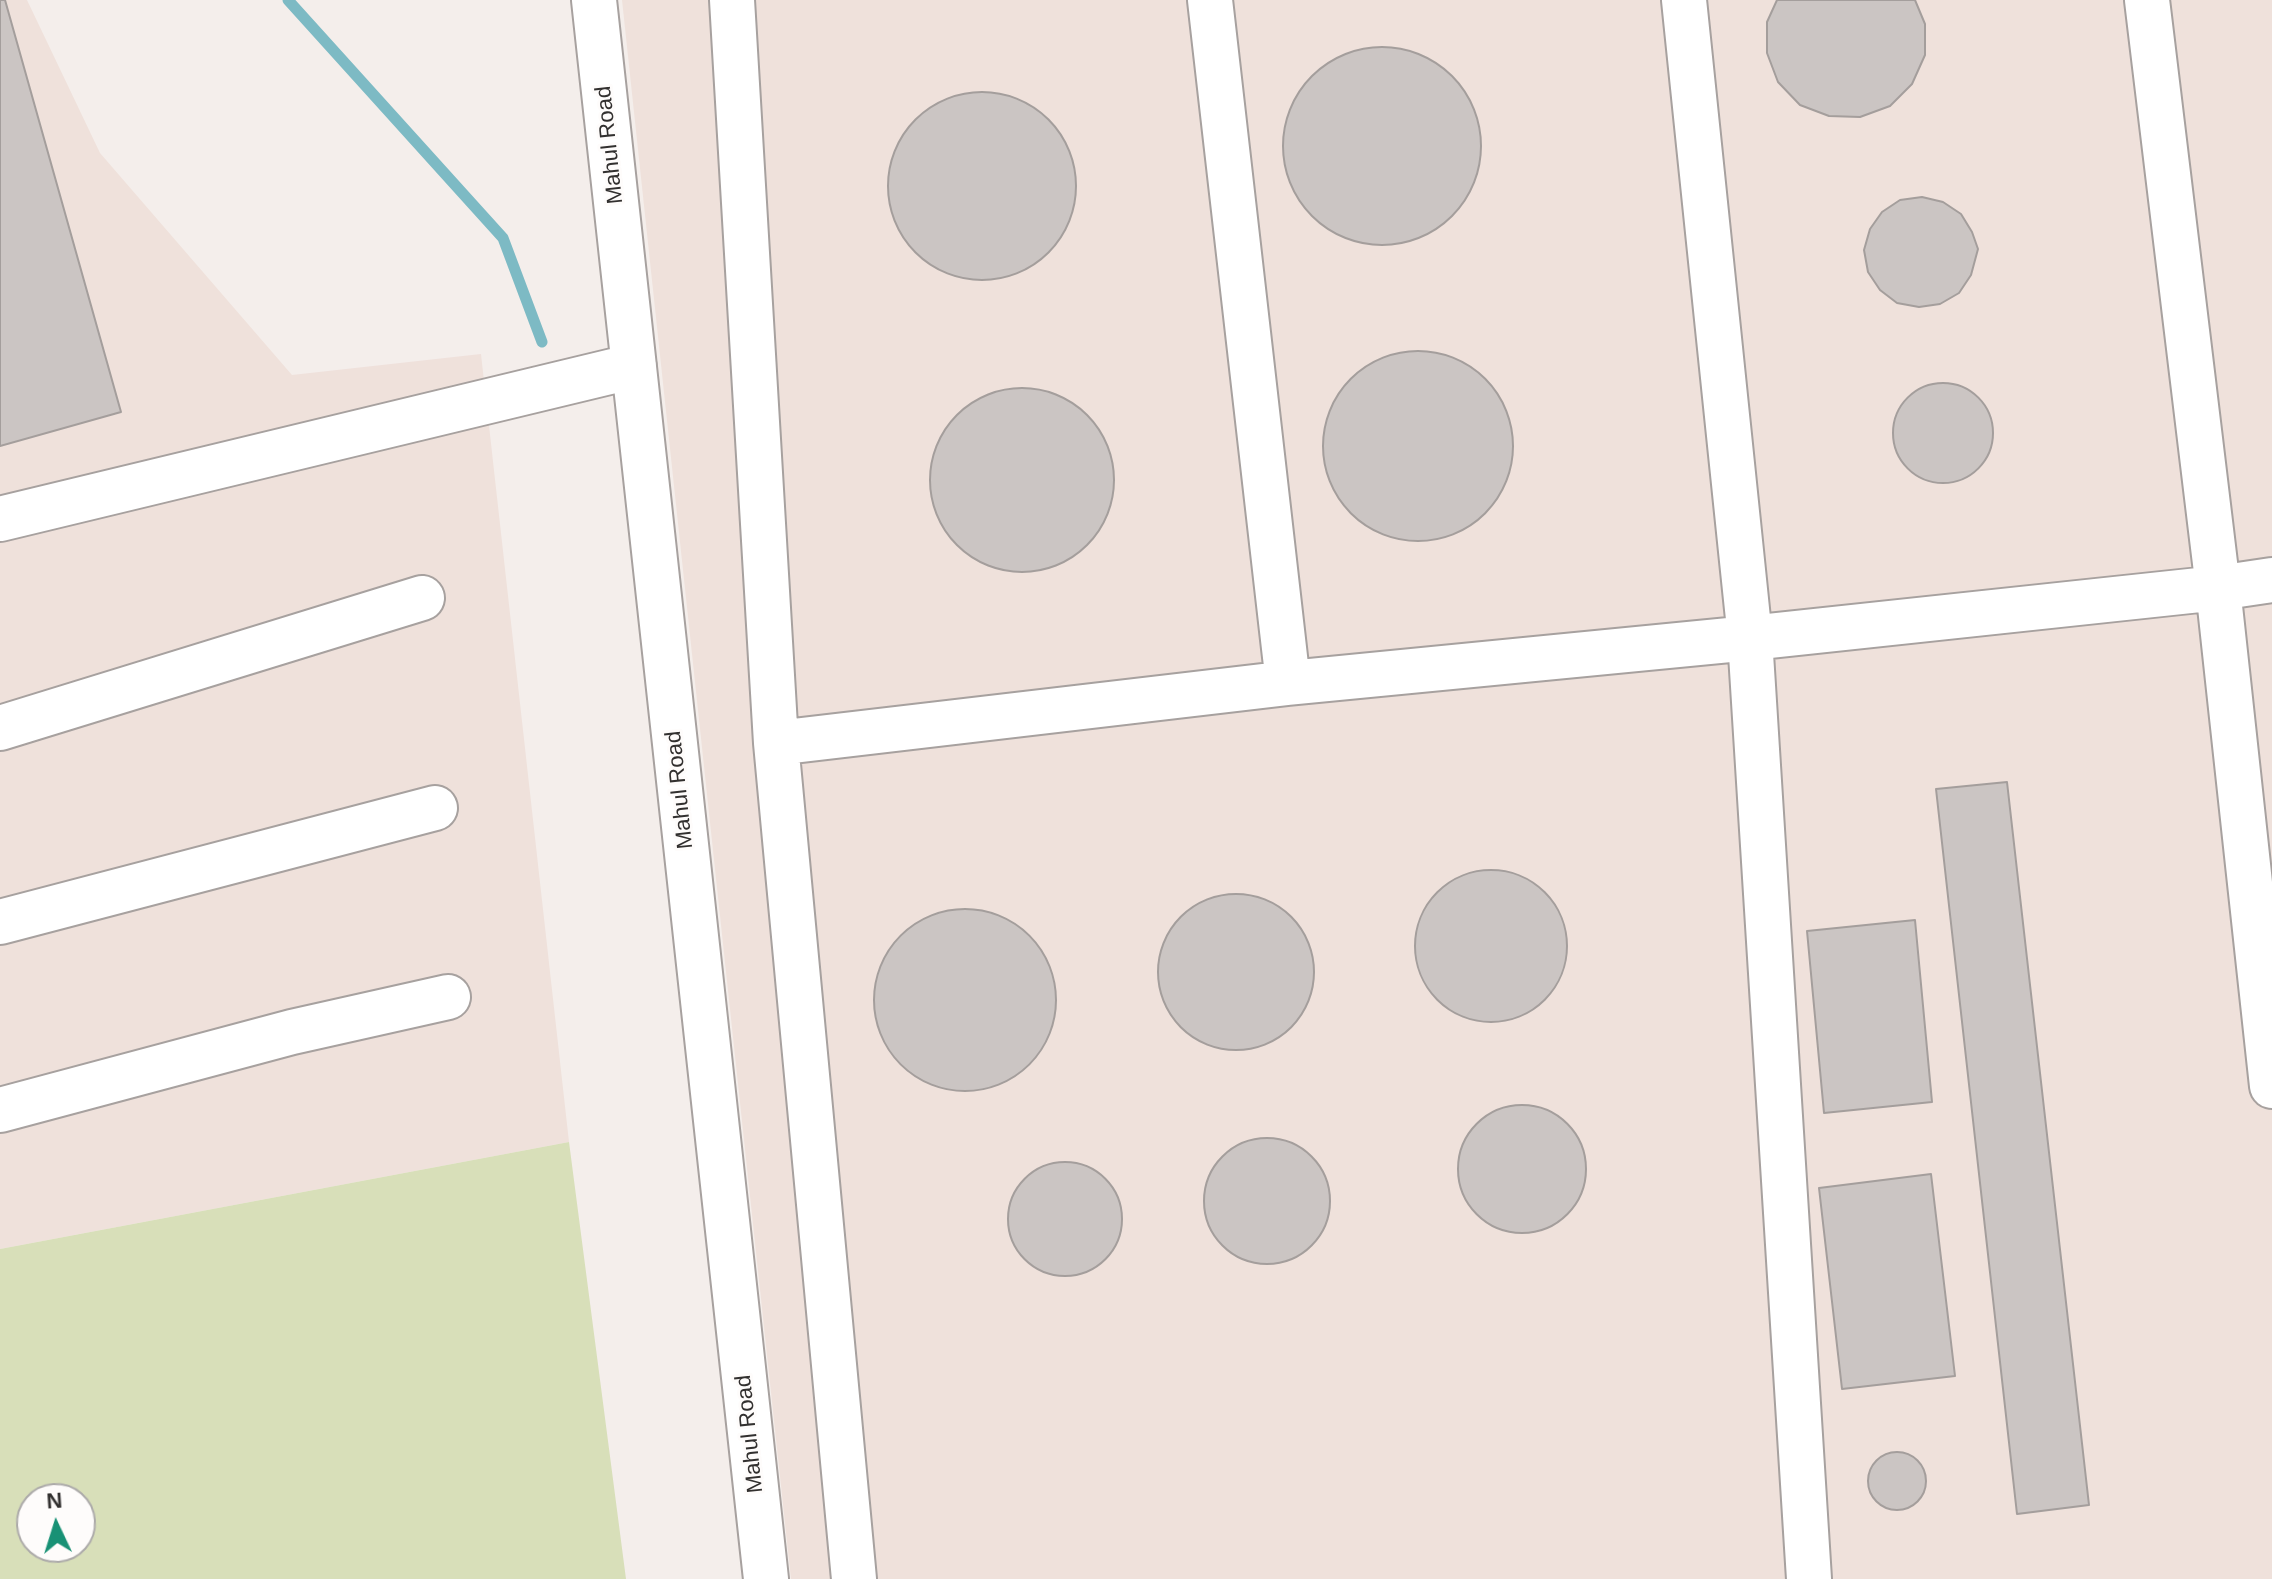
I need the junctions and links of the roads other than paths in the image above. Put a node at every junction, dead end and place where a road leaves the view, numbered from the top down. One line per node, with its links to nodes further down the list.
1 (594, 0): 6 (street, Mahul Road)
2 (732, 0): 14 (street)
3 (1210, 0): 12 (street)
4 (1684, 0): 11 (street)
5 (2147, 0): 9 (street)
6 (634, 366): 7 (street); 20 (street, Mahul Road)
7 (0, 519)
8 (2272, 580): 9 (street)
9 (2218, 588): 11 (street); 18 (street)
10 (422, 598): 13 (street)
11 (1750, 638): 12 (street); 22 (street)
12 (1288, 683): 14 (street)
13 (0, 728)
14 (776, 743): 21 (street)
15 (435, 808): 16 (street)
16 (0, 922)
17 (448, 997): 19 (street)
18 (2272, 1086)
19 (0, 1110)
20 (766, 1579)
21 (854, 1579)
22 (1809, 1579)

